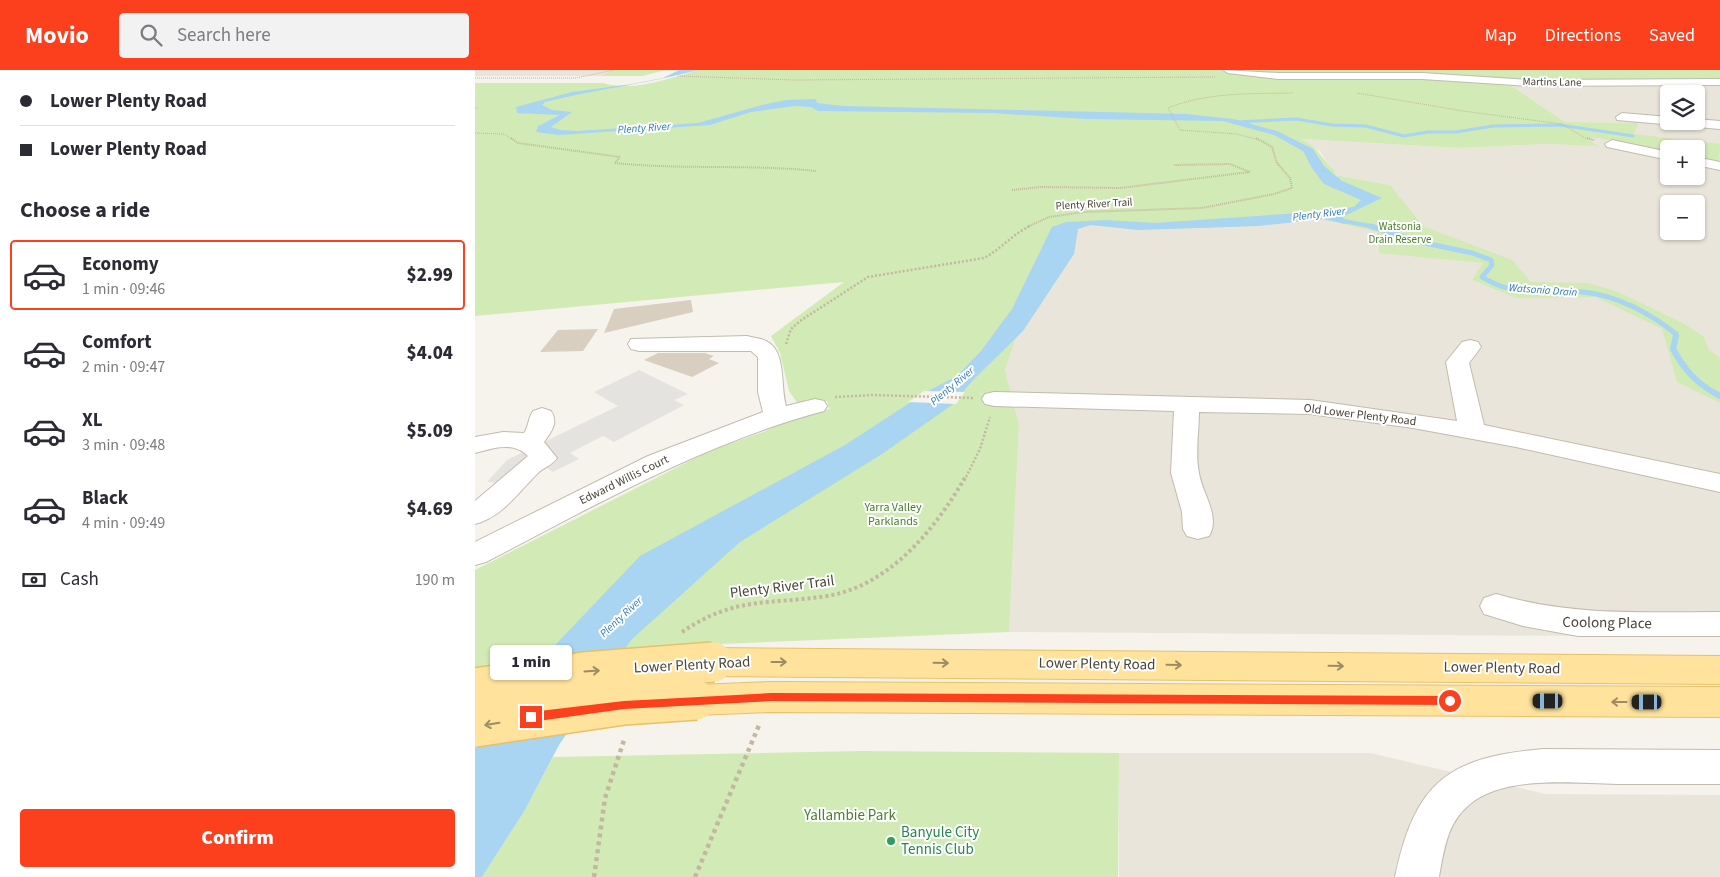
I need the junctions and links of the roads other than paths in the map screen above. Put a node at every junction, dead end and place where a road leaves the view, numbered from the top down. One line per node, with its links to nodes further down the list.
1 (1229, 70): 2 (street, Martins Lane)
2 (1717, 83)
3 (1622, 117): 4 (street)
4 (1660, 120)
5 (1705, 124): 6 (street)
6 (1720, 125)
7 (1612, 144): 8 (street)
8 (1660, 154)
9 (1705, 163): 10 (street)
10 (1720, 166)
11 (636, 345): 17 (street)
12 (1470, 348): 18 (street)
13 (994, 399): 15 (street, Old Lower Plenty Road)
14 (824, 402): 17 (street, Edward Willis Court)
15 (1187, 404): 18 (street, Old Lower Plenty Road); 23 (street)
16 (542, 416): 19 (street)
17 (777, 416): 24 (street, Edward Willis Court)
18 (1472, 431): 21 (street, Old Lower Plenty Road)
19 (530, 444): 20 (street); 22 (street)
20 (475, 445)
21 (1720, 483)
22 (475, 515)
23 (1198, 529)
24 (475, 555)
25 (1495, 606): 26 (street, Coolong Place)
26 (1720, 624)
27 (1720, 670): 28 (main road, Lower Plenty Road, one-way to 27, bridge)
28 (475, 688)
29 (1720, 702): 30 (main road, one-way to 30, bridge)
30 (475, 727)
31 (1720, 767): 32 (street)
32 (1417, 877)

